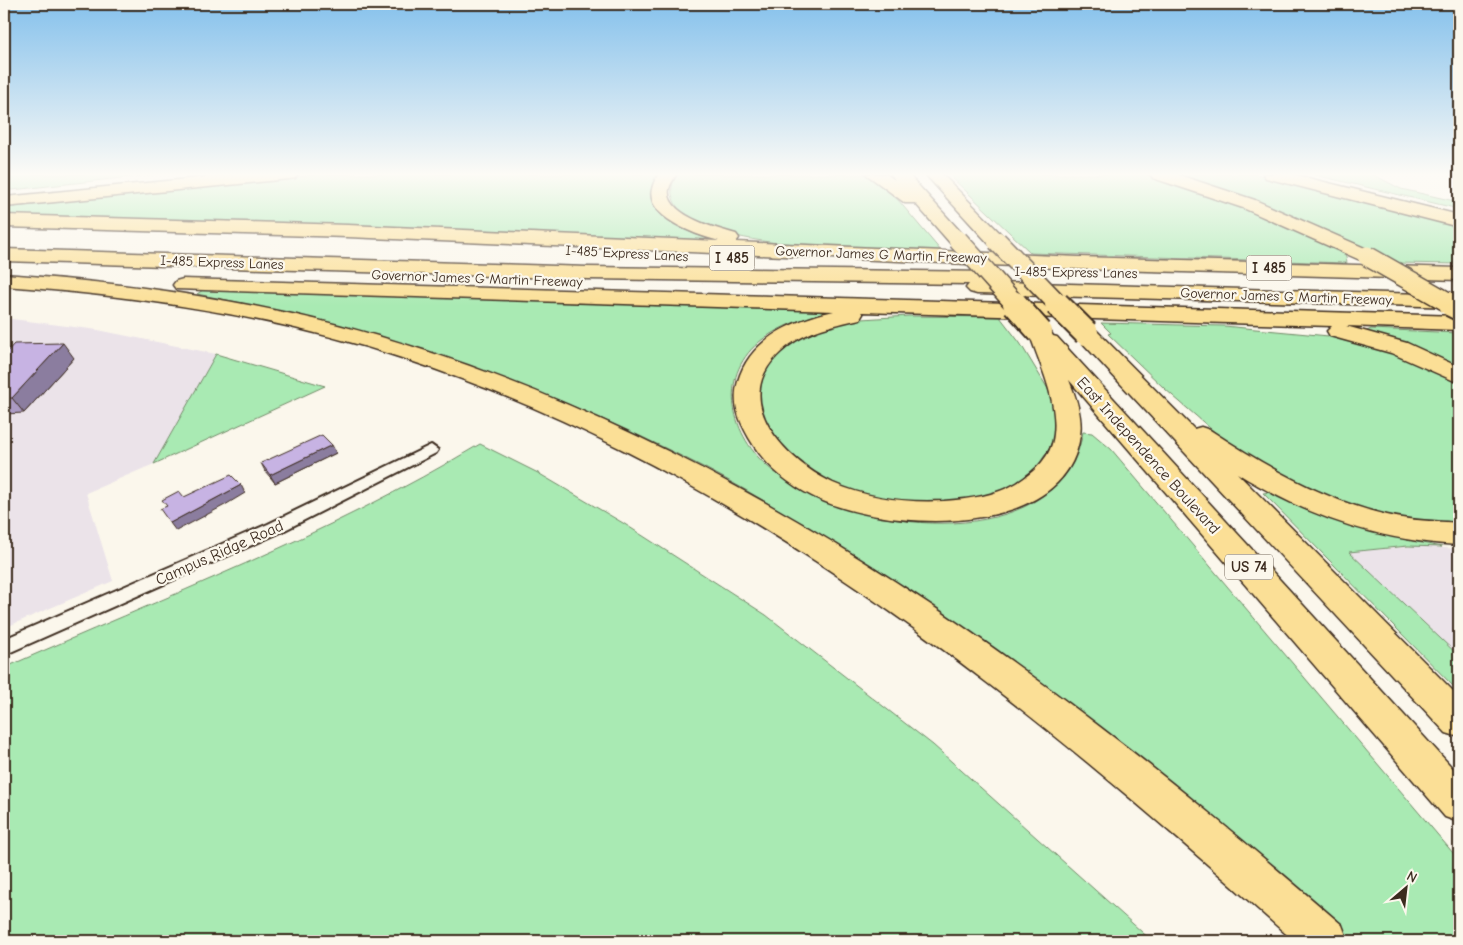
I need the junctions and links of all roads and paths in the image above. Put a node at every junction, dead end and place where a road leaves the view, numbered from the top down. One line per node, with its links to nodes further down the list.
1 (679, 218): 9 (highway)
2 (938, 218): 21 (highway, East Independence Boulevard / US 74, bridge)
3 (975, 218): 23 (highway, US 74, bridge)
4 (1282, 218): 18 (highway, bridge)
5 (1444, 218): 7 (highway)
6 (4, 221): 9 (highway, Governor James G Martin Freeway / I 485)
7 (1459, 222)
8 (4, 234): 14 (highway, I-485 Express Lanes / I 485)
9 (830, 252): 12 (highway, Governor James G Martin Freeway / I 485)
10 (4, 255): 15 (highway, I-485 Express Lanes / I 485)
11 (4, 265): 16 (highway, Governor James G Martin Freeway / I 485)
12 (1459, 274)
13 (4, 280): 17 (highway); 29 (highway)
14 (1459, 284)
15 (1459, 291)
16 (1459, 302)
17 (925, 308): 19 (highway); 21 (highway)
18 (1459, 308)
19 (1242, 318): 20 (highway); 22 (highway)
20 (1459, 324)
21 (1040, 332): 28 (highway, East Independence Boulevard / US 74)
22 (1459, 376)
23 (1148, 398): 25 (highway); 27 (highway, US 74)
24 (431, 450): 26 (street, Campus Ridge Road)
25 (1459, 534)
26 (4, 646)
27 (1459, 721)
28 (1459, 803)
29 (1326, 941)

